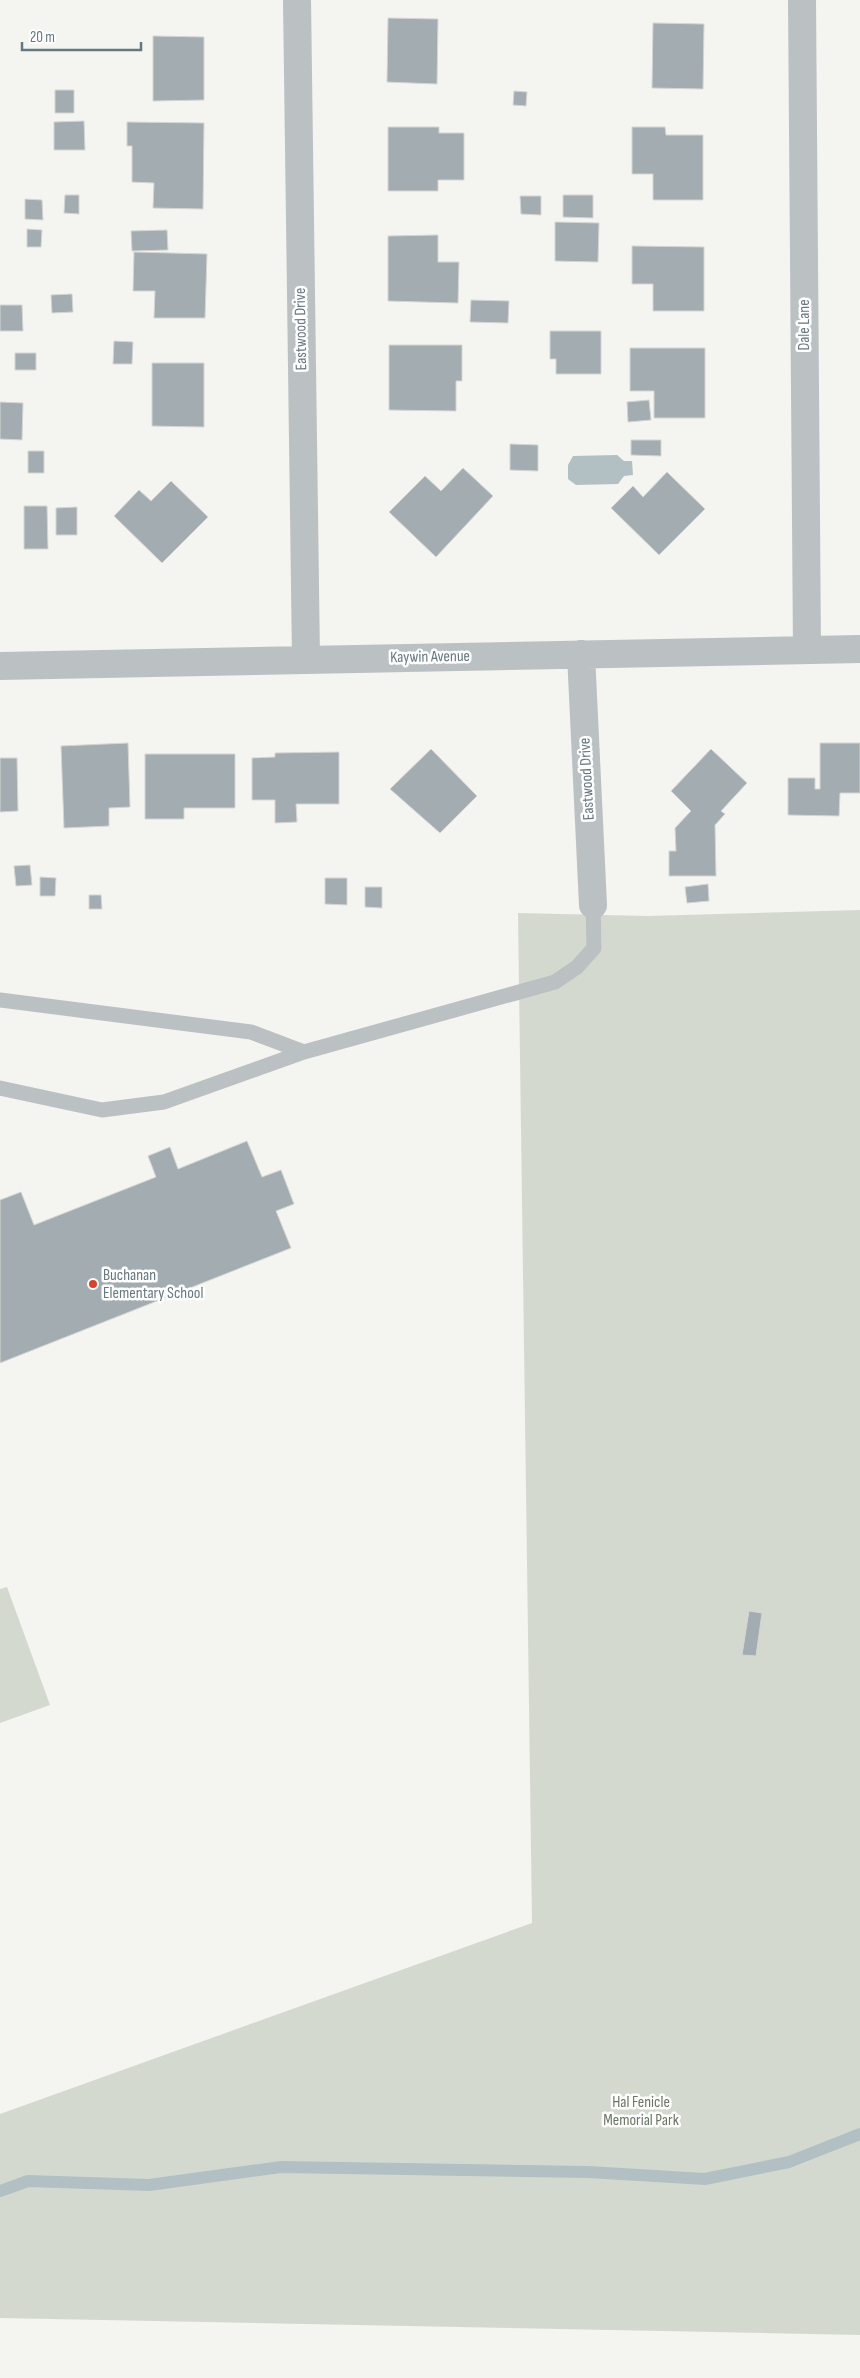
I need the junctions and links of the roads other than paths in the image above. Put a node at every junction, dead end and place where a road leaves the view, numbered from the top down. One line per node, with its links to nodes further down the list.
1 (297, 0): 6 (street, Eastwood Drive)
2 (802, 0): 4 (street, Dale Lane)
3 (860, 649): 4 (street, Kaywin Avenue)
4 (807, 650): 5 (street, Kaywin Avenue)
5 (581, 654): 6 (street, Kaywin Avenue); 8 (street, Eastwood Drive)
6 (306, 659): 7 (street, Kaywin Avenue)
7 (0, 666)
8 (593, 905): 10 (lane)
9 (0, 1000): 10 (lane)
10 (304, 1052): 11 (lane)
11 (0, 1088)

